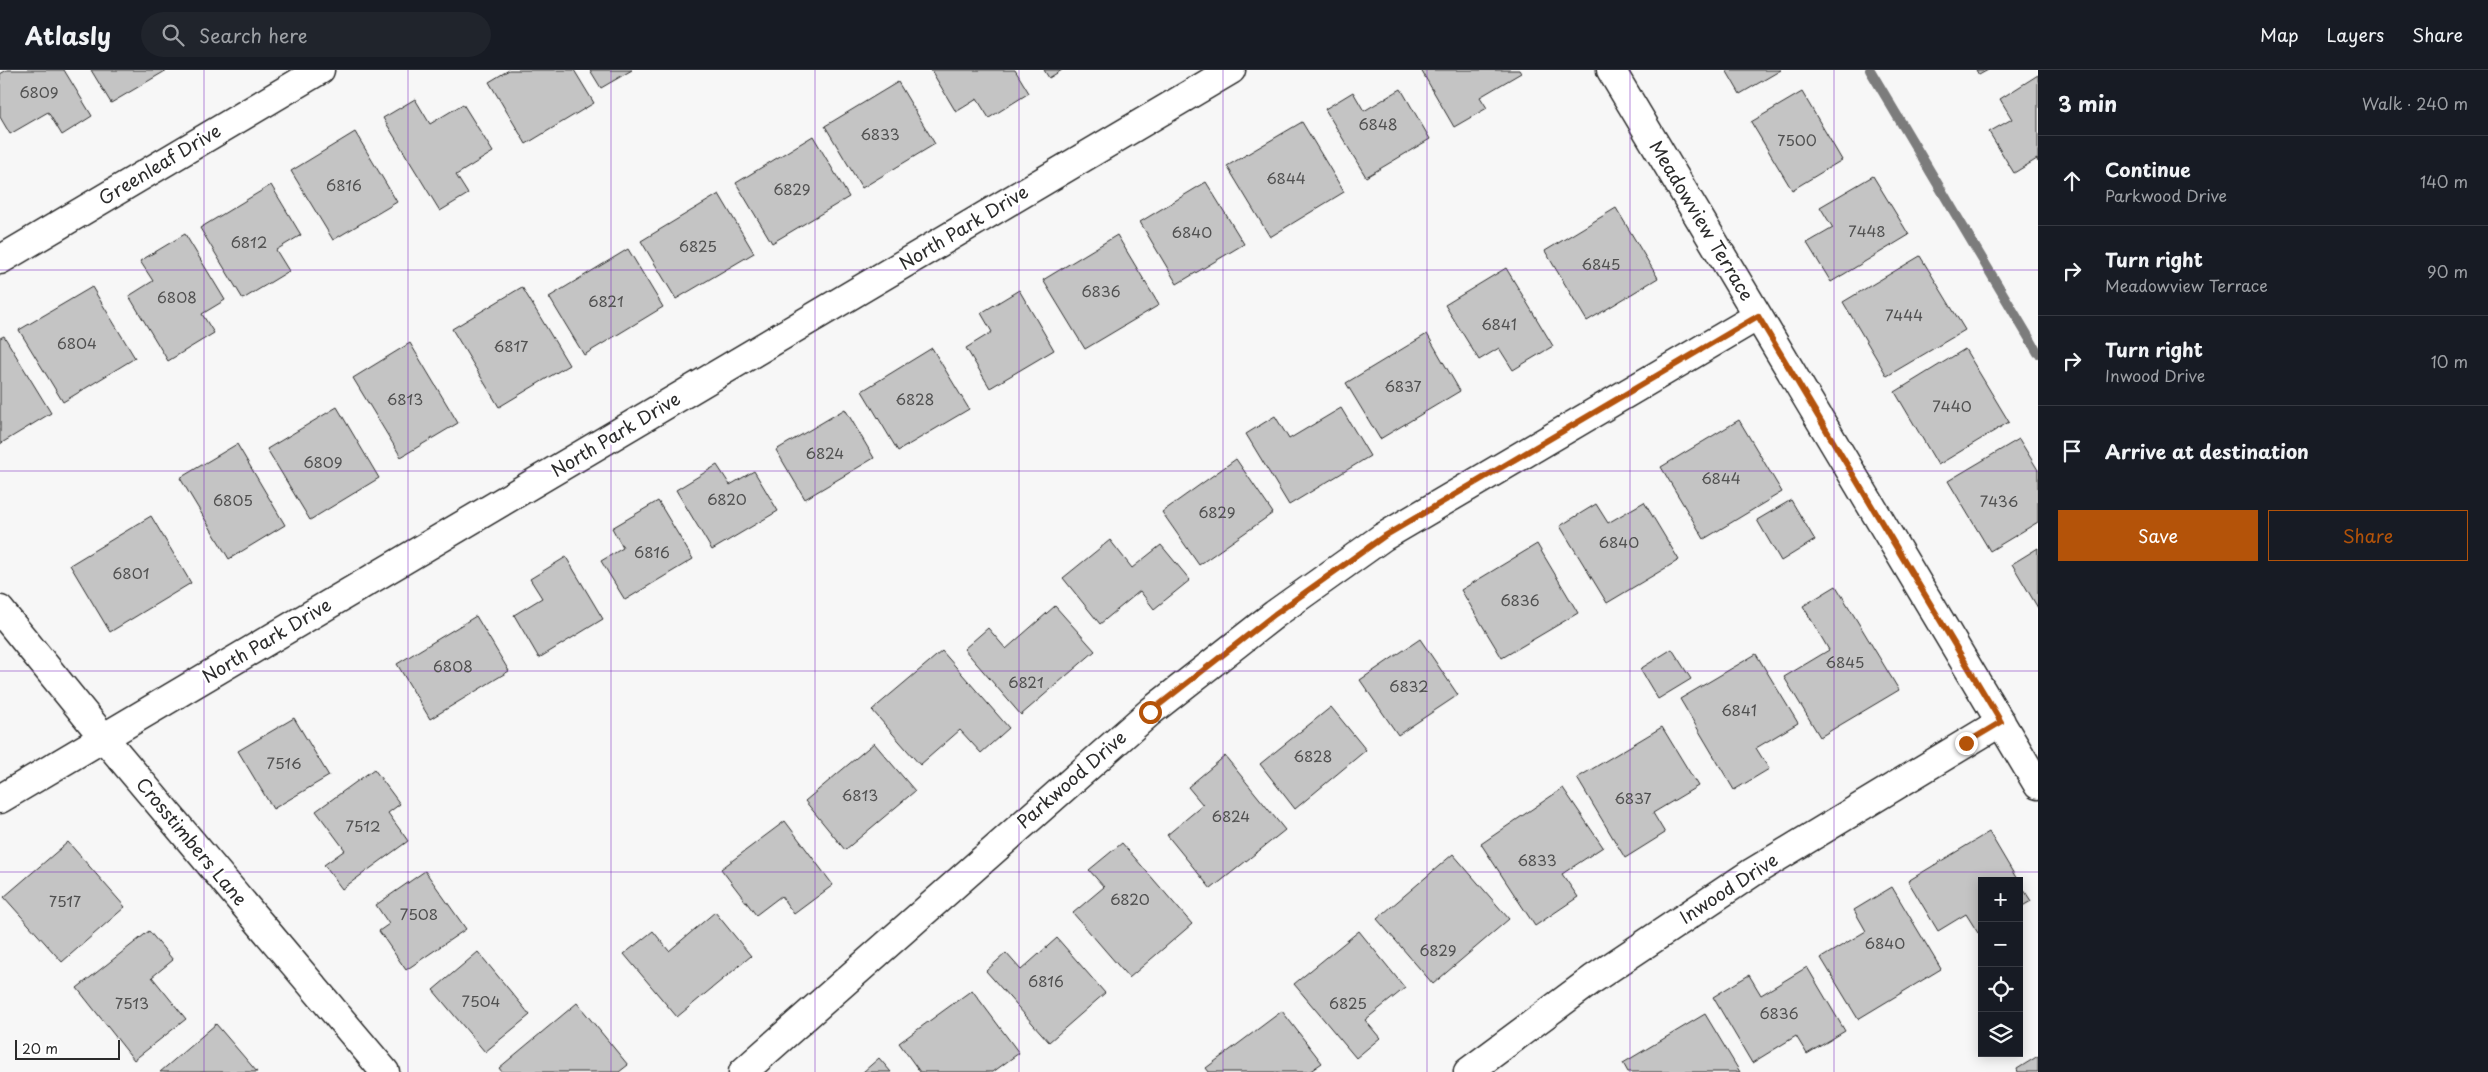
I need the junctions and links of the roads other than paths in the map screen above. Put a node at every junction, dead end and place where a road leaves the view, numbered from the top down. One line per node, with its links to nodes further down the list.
1 (320, 70): 4 (street, Greenleaf Drive)
2 (1231, 70): 8 (street, North Park Drive)
3 (1611, 70): 5 (street, Meadowview Terrace)
4 (0, 260)
5 (1758, 316): 7 (street, Meadowview Terrace); 12 (street, Parkwood Drive)
6 (0, 610): 8 (street, Crosstimbers Lane)
7 (2001, 722): 9 (street, Meadowview Terrace); 13 (street, Inwood Drive)
8 (104, 738): 10 (street, North Park Drive); 11 (street, Crosstimbers Lane)
9 (2038, 785)
10 (0, 799)
11 (385, 1072)
12 (742, 1072)
13 (1468, 1072)

